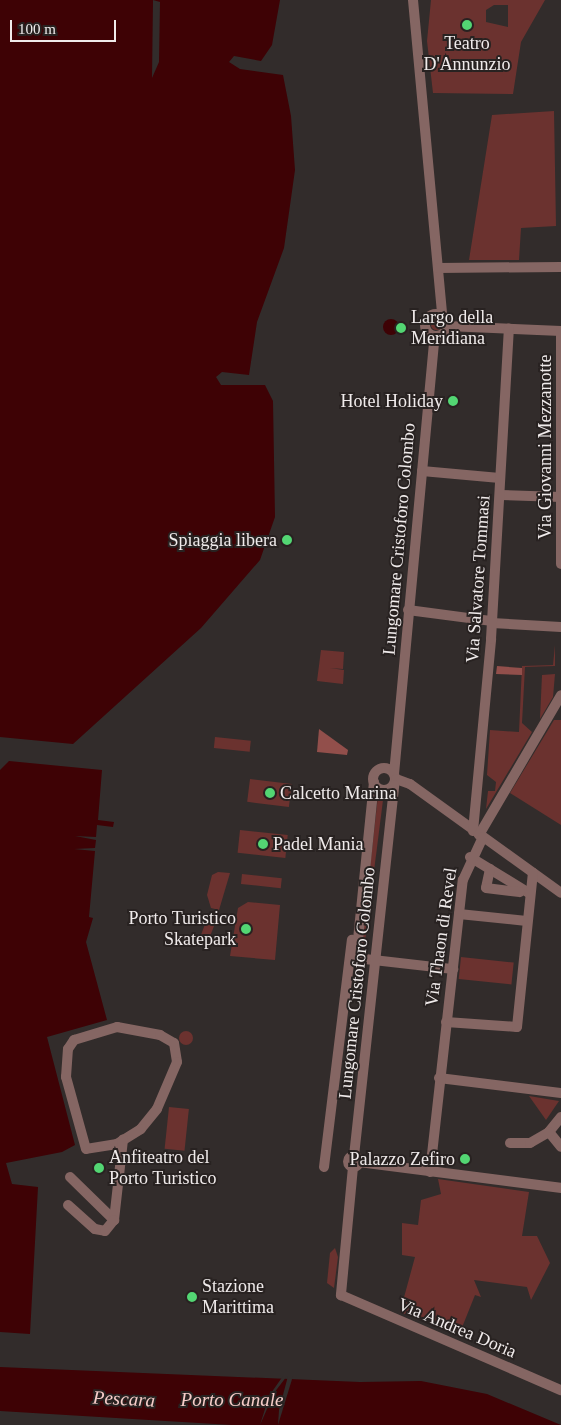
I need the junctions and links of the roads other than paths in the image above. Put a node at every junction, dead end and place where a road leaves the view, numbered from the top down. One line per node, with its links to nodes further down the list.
1 (413, 0): 3 (street)
2 (561, 267): 3 (street)
3 (438, 268): 4 (street)
4 (442, 315): 5 (street); 8 (street)
5 (447, 326): 6 (street); 8 (street)
6 (508, 328): 7 (street); 11 (street, Via Salvatore Tommasi)
7 (561, 331): 9 (street, Via Giovanni Mezzanotte)
8 (435, 336): 10 (street, Lungomare Cristoforo Colombo)
9 (561, 449): 13 (street, Via Giovanni Mezzanotte)
10 (422, 471): 11 (street); 16 (street, Lungomare Cristoforo Colombo)
11 (500, 478): 12 (street, Via Salvatore Tommasi)
12 (500, 495): 13 (street); 17 (street, Via Salvatore Tommasi)
13 (561, 497): 14 (street, Via Giovanni Mezzanotte)
14 (561, 548): 15 (street, Via Giovanni Mezzanotte)
15 (561, 564)
16 (408, 610): 17 (street); 21 (street, Lungomare Cristoforo Colombo)
17 (492, 622): 18 (street); 25 (street, Via Salvatore Tommasi)
18 (561, 627)
19 (561, 695): 20 (street)
20 (559, 708): 25 (street)
21 (395, 746): 22 (street, Lungomare Cristoforo Colombo); 23 (street, Lungomare Cristoforo Colombo)
22 (382, 768): 23 (street); 24 (street, Lungomare Cristoforo Colombo)
23 (395, 779): 24 (street); 25 (street); 34 (street, Lungomare Cristoforo Colombo)
24 (374, 782): 34 (street)
25 (478, 834): 26 (street, Via Thaon di Revel); 28 (street)
26 (470, 857): 27 (street, Via Thaon di Revel); 32 (street, Via Thaon di Revel)
27 (490, 869): 29 (street, Via Thaon di Revel); 29 (street)
28 (533, 873): 29 (street); 30 (street)
29 (525, 892): 33 (street)
30 (561, 893)
31 (356, 905): 45 (street)
32 (459, 914): 33 (street); 35 (street, Via Thaon di Revel)
33 (527, 921): 36 (street, Via Thaon di Revel)
34 (376, 961): 35 (street); 44 (street, Lungomare Cristoforo Colombo)
35 (453, 969): 36 (street, Via Thaon di Revel)
36 (446, 1022): 37 (street, Via Thaon di Revel)
37 (439, 1078): 38 (street); 46 (street, Via Thaon di Revel)
38 (561, 1093)
39 (561, 1117): 40 (street)
40 (551, 1130): 42 (street); 43 (street)
41 (123, 1140): 41 (street); 50 (street)
42 (510, 1143)
43 (561, 1147)
44 (355, 1162): 46 (street); 51 (street, Lungomare Cristoforo Colombo)
45 (324, 1167)
46 (430, 1172): 48 (street)
47 (70, 1177): 50 (street)
48 (561, 1188)
49 (68, 1205): 50 (street)
50 (114, 1220)
51 (341, 1295): 52 (street, Via Andrea Doria)
52 (561, 1390)

